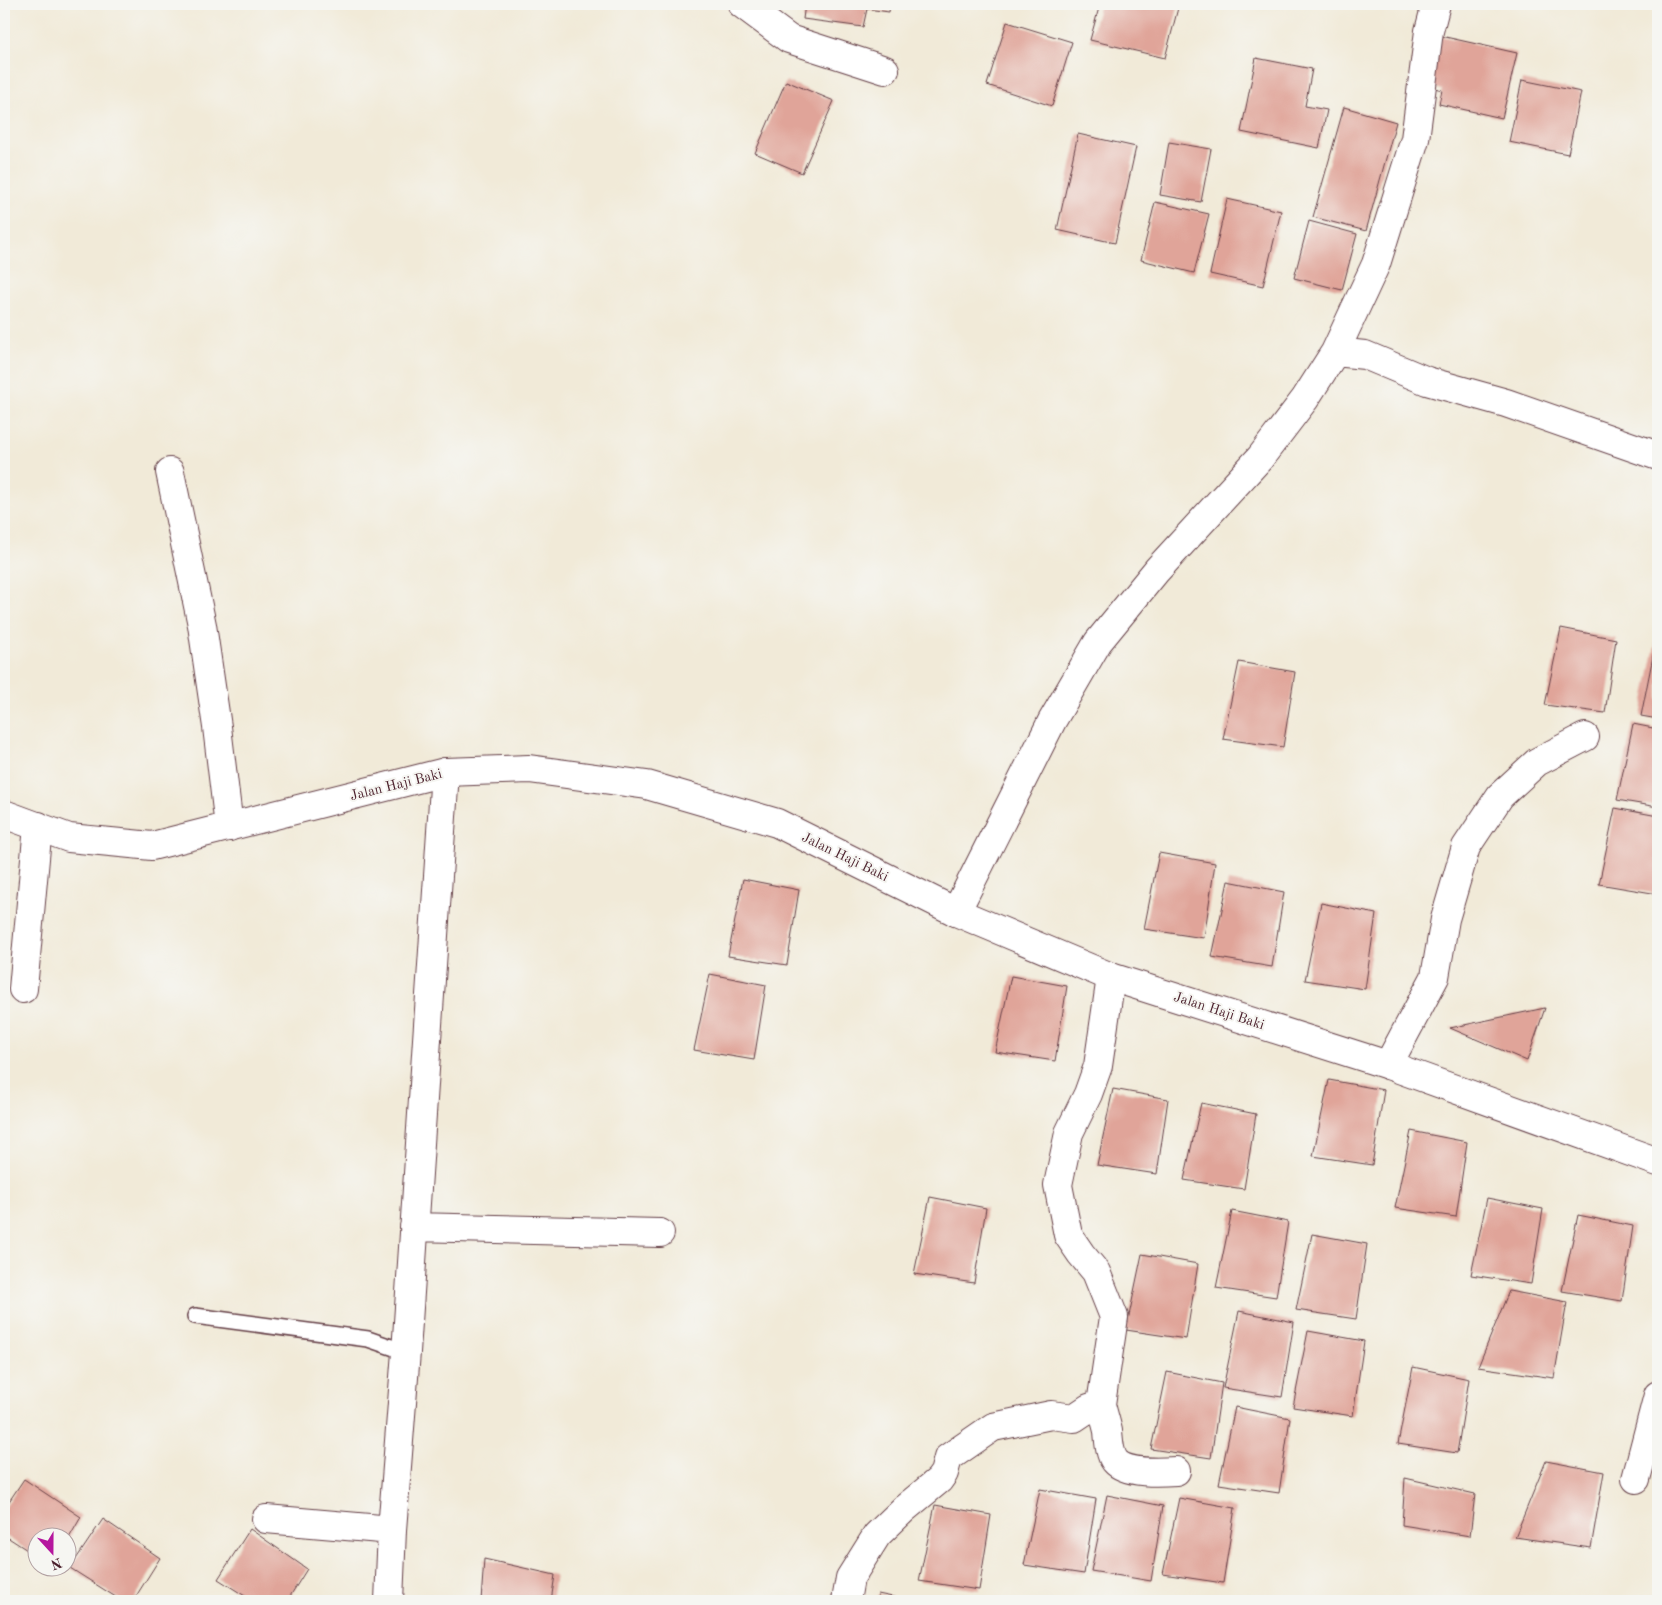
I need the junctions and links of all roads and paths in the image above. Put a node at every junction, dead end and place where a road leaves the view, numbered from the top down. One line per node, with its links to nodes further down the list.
1 (742, 4): 3 (street)
2 (1436, 4): 4 (street)
3 (885, 70)
4 (1335, 352): 5 (street); 12 (street)
5 (1658, 456)
6 (170, 472): 11 (street)
7 (1585, 737): 15 (street)
8 (445, 772): 11 (street, Jalan Haji Baki); 12 (street, Jalan Haji Baki); 17 (street)
9 (4, 814): 10 (street, Jalan Haji Baki)
10 (38, 826): 11 (street, Jalan Haji Baki); 14 (street)
11 (229, 827)
12 (956, 912): 13 (street, Jalan Haji Baki)
13 (1111, 977): 15 (street, Jalan Haji Baki); 22 (street)
14 (23, 989)
15 (1388, 1065): 16 (street, Jalan Haji Baki)
16 (1658, 1162)
17 (414, 1227): 18 (street); 20 (street)
18 (660, 1233)
19 (195, 1316): 20 (lane)
20 (406, 1352): 26 (street)
21 (1658, 1395): 24 (street)
22 (1101, 1404): 23 (street); 28 (street)
23 (1176, 1471)
24 (1636, 1479)
25 (266, 1519): 26 (street)
26 (392, 1530): 27 (street)
27 (388, 1601)
28 (846, 1601)

